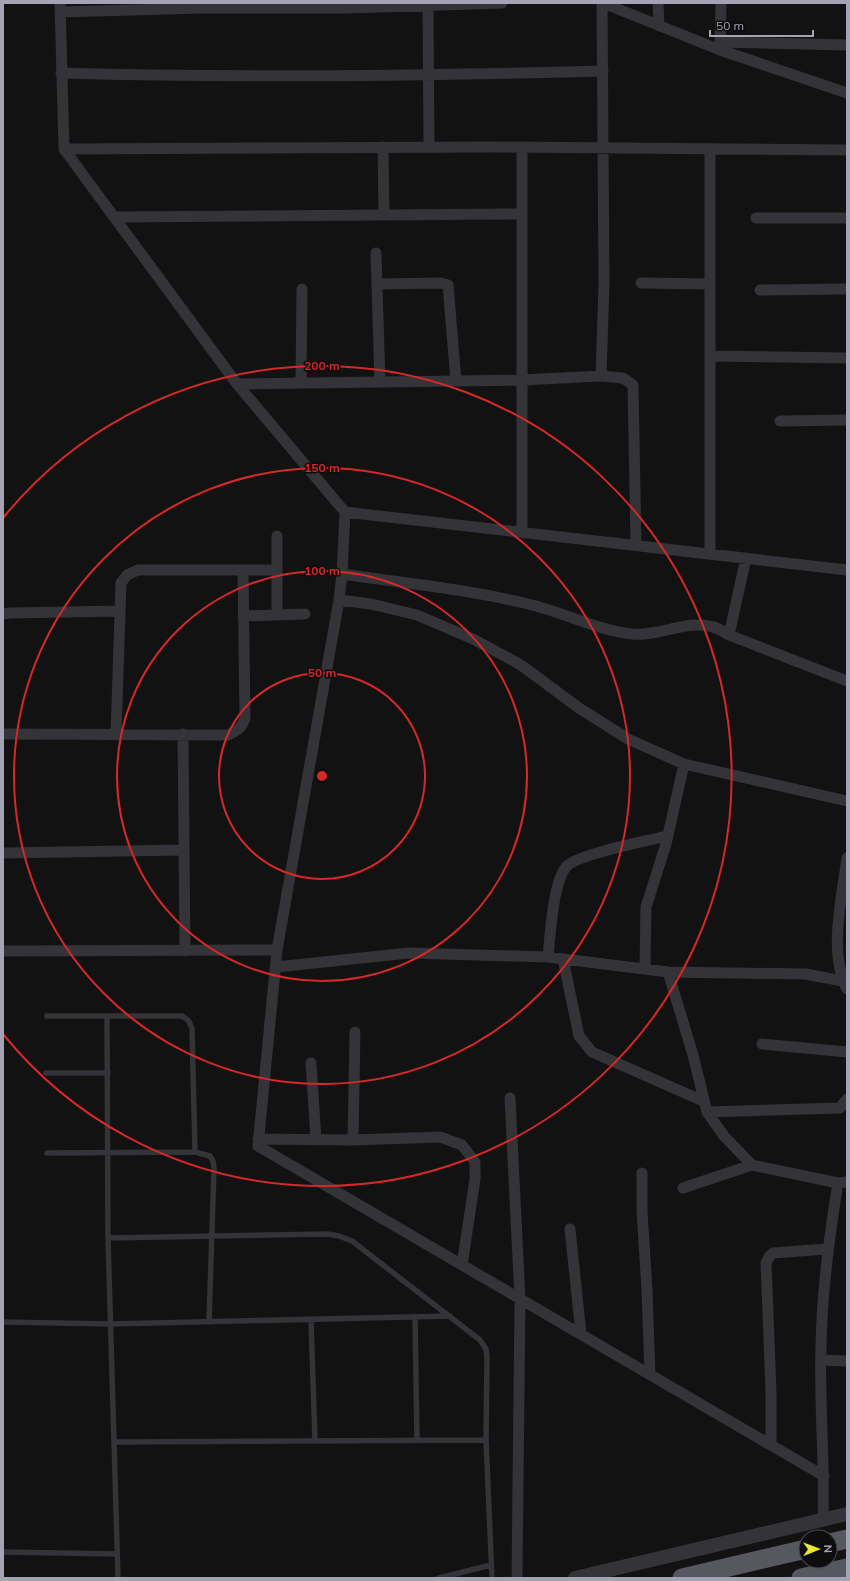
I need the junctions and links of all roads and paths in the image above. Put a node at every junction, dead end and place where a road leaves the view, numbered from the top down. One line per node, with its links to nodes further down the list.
1 (502, 3): 5 (street)
2 (602, 3): 7 (street); 10 (street)
3 (658, 3): 7 (street)
4 (721, 3): 9 (street)
5 (428, 5): 6 (street); 12 (street)
6 (60, 8): 11 (street)
7 (659, 26): 9 (street)
8 (847, 44): 9 (street)
9 (720, 46): 13 (street)
10 (602, 71): 12 (street); 17 (street)
11 (61, 73): 12 (street); 18 (street)
12 (427, 75): 15 (street)
13 (847, 92)
14 (383, 147): 15 (street); 18 (street); 22 (street)
15 (429, 147): 16 (street)
16 (522, 147): 17 (street); 21 (street)
17 (603, 148): 19 (street); 35 (street)
18 (64, 149): 23 (street)
19 (710, 149): 20 (street); 29 (street)
20 (847, 150)
21 (522, 214): 22 (street); 36 (street)
22 (384, 215): 23 (street)
23 (114, 217): 40 (street)
24 (756, 218): 25 (street)
25 (847, 218)
26 (376, 253): 28 (street)
27 (641, 283): 29 (street)
28 (377, 284): 37 (street); 38 (street)
29 (710, 284): 33 (street)
30 (302, 289): 39 (street)
31 (847, 289): 32 (street)
32 (760, 290)
33 (710, 356): 34 (street); 47 (street)
34 (847, 358)
35 (602, 376): 36 (street); 46 (street)
36 (522, 380): 37 (street); 44 (street)
37 (456, 381): 38 (street)
38 (380, 382): 39 (street)
39 (301, 383): 40 (street)
40 (237, 384): 43 (street)
41 (847, 420): 42 (street)
42 (780, 421)
43 (346, 512): 44 (street); 52 (street)
44 (522, 532): 46 (street)
45 (277, 536): 50 (street)
46 (636, 545): 47 (street)
47 (710, 554): 48 (street)
48 (746, 558): 51 (street); 59 (street)
49 (243, 570): 50 (street); 54 (street); 58 (street)
50 (277, 570): 57 (street)
51 (847, 570)
52 (342, 574): 53 (street); 59 (street)
53 (339, 600): 64 (street); 70 (street)
54 (120, 611): 55 (street); 62 (street)
55 (3, 614)
56 (305, 614): 57 (street)
57 (277, 615): 58 (street)
58 (243, 616): 63 (street)
59 (729, 635): 60 (street)
60 (847, 681)
61 (3, 734): 62 (street)
62 (116, 734): 63 (street)
63 (183, 734): 67 (street)
64 (684, 764): 65 (street); 66 (street)
65 (847, 801)
66 (668, 836): 73 (street); 76 (street)
67 (184, 850): 68 (street); 72 (street)
68 (3, 853)
69 (847, 858): 78 (street)
70 (277, 950): 72 (street); 75 (street)
71 (3, 951): 72 (street)
72 (185, 951)
73 (548, 957): 74 (street); 75 (street)
74 (563, 959): 76 (street); 89 (street)
75 (276, 966): 91 (street)
76 (645, 968): 77 (street)
77 (668, 972): 78 (street); 89 (street)
78 (845, 985)
79 (47, 1016): 80 (lane)
80 (107, 1016): 86 (lane); 95 (lane)
81 (355, 1032): 93 (street)
82 (762, 1044): 83 (street)
83 (847, 1052)
84 (311, 1062): 92 (street)
85 (46, 1073): 86 (lane)
86 (108, 1073): 94 (lane)
87 (510, 1098): 106 (street)
88 (847, 1099): 90 (street)
89 (703, 1101): 90 (street)
90 (707, 1112): 97 (street)
91 (258, 1139): 92 (street); 105 (street)
92 (316, 1140): 93 (street)
93 (353, 1140): 105 (street)
94 (108, 1152): 95 (lane); 96 (lane); 103 (lane)
95 (195, 1152): 102 (lane)
96 (47, 1153)
97 (752, 1165): 99 (street); 100 (street)
98 (642, 1172): 116 (street)
99 (842, 1183): 104 (street)
100 (682, 1188)
101 (570, 1229): 113 (street)
102 (213, 1237): 103 (lane); 107 (lane); 111 (lane)
103 (108, 1238): 112 (lane)
104 (827, 1249): 114 (street); 121 (street)
105 (462, 1265): 106 (street)
106 (520, 1299): 113 (street); 133 (street)
107 (450, 1316): 108 (lane); 118 (lane)
108 (415, 1318): 109 (lane); 117 (lane)
109 (311, 1320): 111 (lane); 119 (lane)
110 (3, 1322): 112 (lane)
111 (209, 1322): 112 (lane)
112 (111, 1324): 120 (lane)
113 (581, 1334): 116 (street)
114 (821, 1360): 115 (street); 122 (street)
115 (847, 1361)
116 (650, 1375): 121 (street)
117 (417, 1440): 118 (lane); 119 (lane)
118 (486, 1440): 128 (lane)
119 (315, 1441): 120 (lane)
120 (114, 1442): 127 (lane)
121 (771, 1445): 122 (street)
122 (824, 1476): 124 (street)
123 (847, 1514): 124 (street)
124 (823, 1519): 134 (street)
125 (798, 1550): 135 (highway)
126 (3, 1552): 127 (lane)
127 (117, 1554): 130 (lane)
128 (491, 1565): 131 (lane); 132 (lane)
129 (847, 1568): 136 (highway)
130 (118, 1578)
131 (439, 1578)
132 (492, 1578)
133 (517, 1578)
134 (575, 1578)
135 (682, 1578)
136 (801, 1578)

